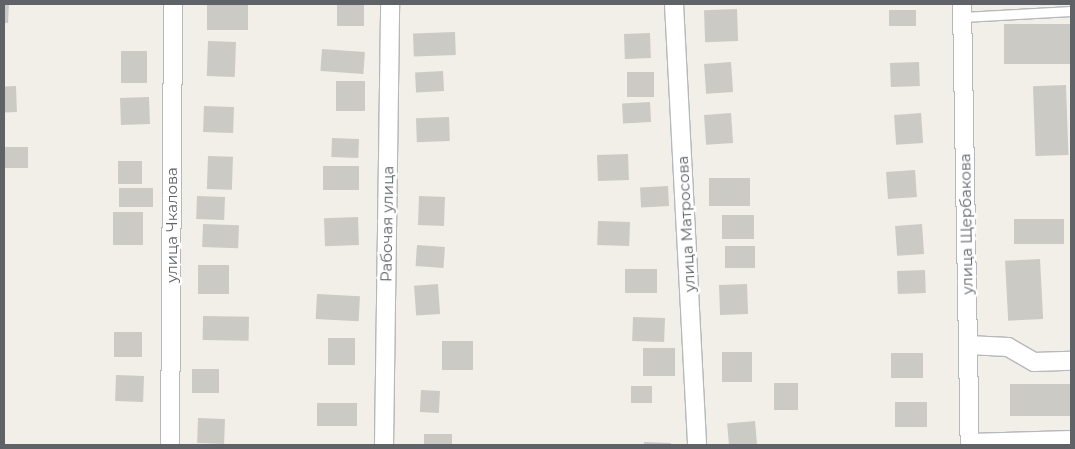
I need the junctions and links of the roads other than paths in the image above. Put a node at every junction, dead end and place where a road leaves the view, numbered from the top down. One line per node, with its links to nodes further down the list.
1 (173, 4): 10 (street, улица Чкалова)
2 (390, 4): 11 (street, Рабочая улица)
3 (674, 4): 12 (street, улица Матросова)
4 (962, 10): 5 (lane); 6 (street, улица Щербакова)
5 (1071, 11)
6 (968, 345): 7 (street); 9 (street, улица Щербакова)
7 (1071, 361)
8 (1071, 440): 9 (street)
9 (970, 444)
10 (170, 445)
11 (384, 445)
12 (697, 445)

